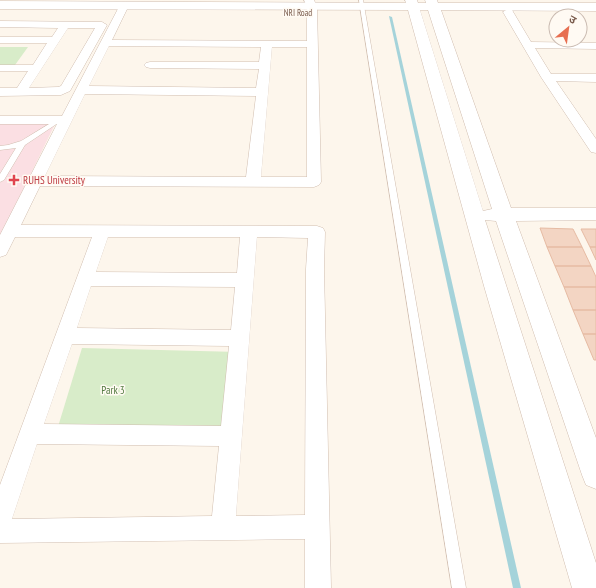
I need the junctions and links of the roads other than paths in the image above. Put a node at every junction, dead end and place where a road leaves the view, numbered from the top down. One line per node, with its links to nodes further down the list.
1 (0, 5): 6 (street, NRI Road)
2 (311, 6): 3 (street, NRI Road); 6 (street, NRI Road); 17 (street)
3 (362, 6): 4 (street, NRI Road); 58 (lane)
4 (423, 6): 5 (street, NRI Road); 7 (street, NRI Road); 40 (street); 41 (street)
5 (596, 7)
6 (122, 9): 9 (street, NRI Road); 14 (street)
7 (508, 12): 8 (street, NRI Road); 18 (street)
8 (596, 12)
9 (0, 13)
10 (0, 24): 11 (street)
11 (65, 25): 13 (street); 29 (street)
12 (0, 40): 13 (street)
13 (53, 40): 23 (street)
14 (104, 43): 15 (street); 26 (street)
15 (158, 44): 16 (street); 20 (street)
16 (267, 44): 17 (street); 21 (street)
17 (312, 44): 38 (street)
18 (528, 45): 19 (street); 24 (street)
19 (596, 46)
20 (150, 65): 21 (street); 27 (street)
21 (264, 66): 30 (street)
22 (0, 68): 23 (street)
23 (35, 68): 29 (street)
24 (547, 77): 25 (street); 35 (street)
25 (596, 78)
26 (80, 90): 27 (street); 32 (street)
27 (140, 91): 30 (street)
28 (0, 92): 29 (street)
29 (20, 92)
30 (262, 92): 38 (street)
31 (0, 120): 32 (street)
32 (62, 120): 33 (lane); 37 (street)
33 (22, 143): 34 (lane); 36 (lane)
34 (0, 148)
35 (596, 149)
36 (0, 180)
37 (35, 181): 38 (street); 42 (street)
38 (253, 182)
39 (596, 214): 41 (street)
40 (474, 215): 41 (street); 59 (street)
41 (504, 215): 52 (street)
42 (10, 231): 43 (street); 45 (street)
43 (102, 231): 44 (street); 46 (street)
44 (249, 231): 47 (street); 54 (street)
45 (0, 252)
46 (85, 279): 47 (street); 48 (street)
47 (245, 280): 49 (street)
48 (64, 336): 49 (street); 50 (street)
49 (240, 338): 51 (street)
50 (30, 434): 51 (street); 53 (street)
51 (232, 436): 55 (street)
52 (596, 475)
53 (0, 518)
54 (318, 527): 55 (street); 57 (street)
55 (223, 528): 56 (street)
56 (0, 531)
57 (318, 588)
58 (459, 588)
59 (588, 588)

